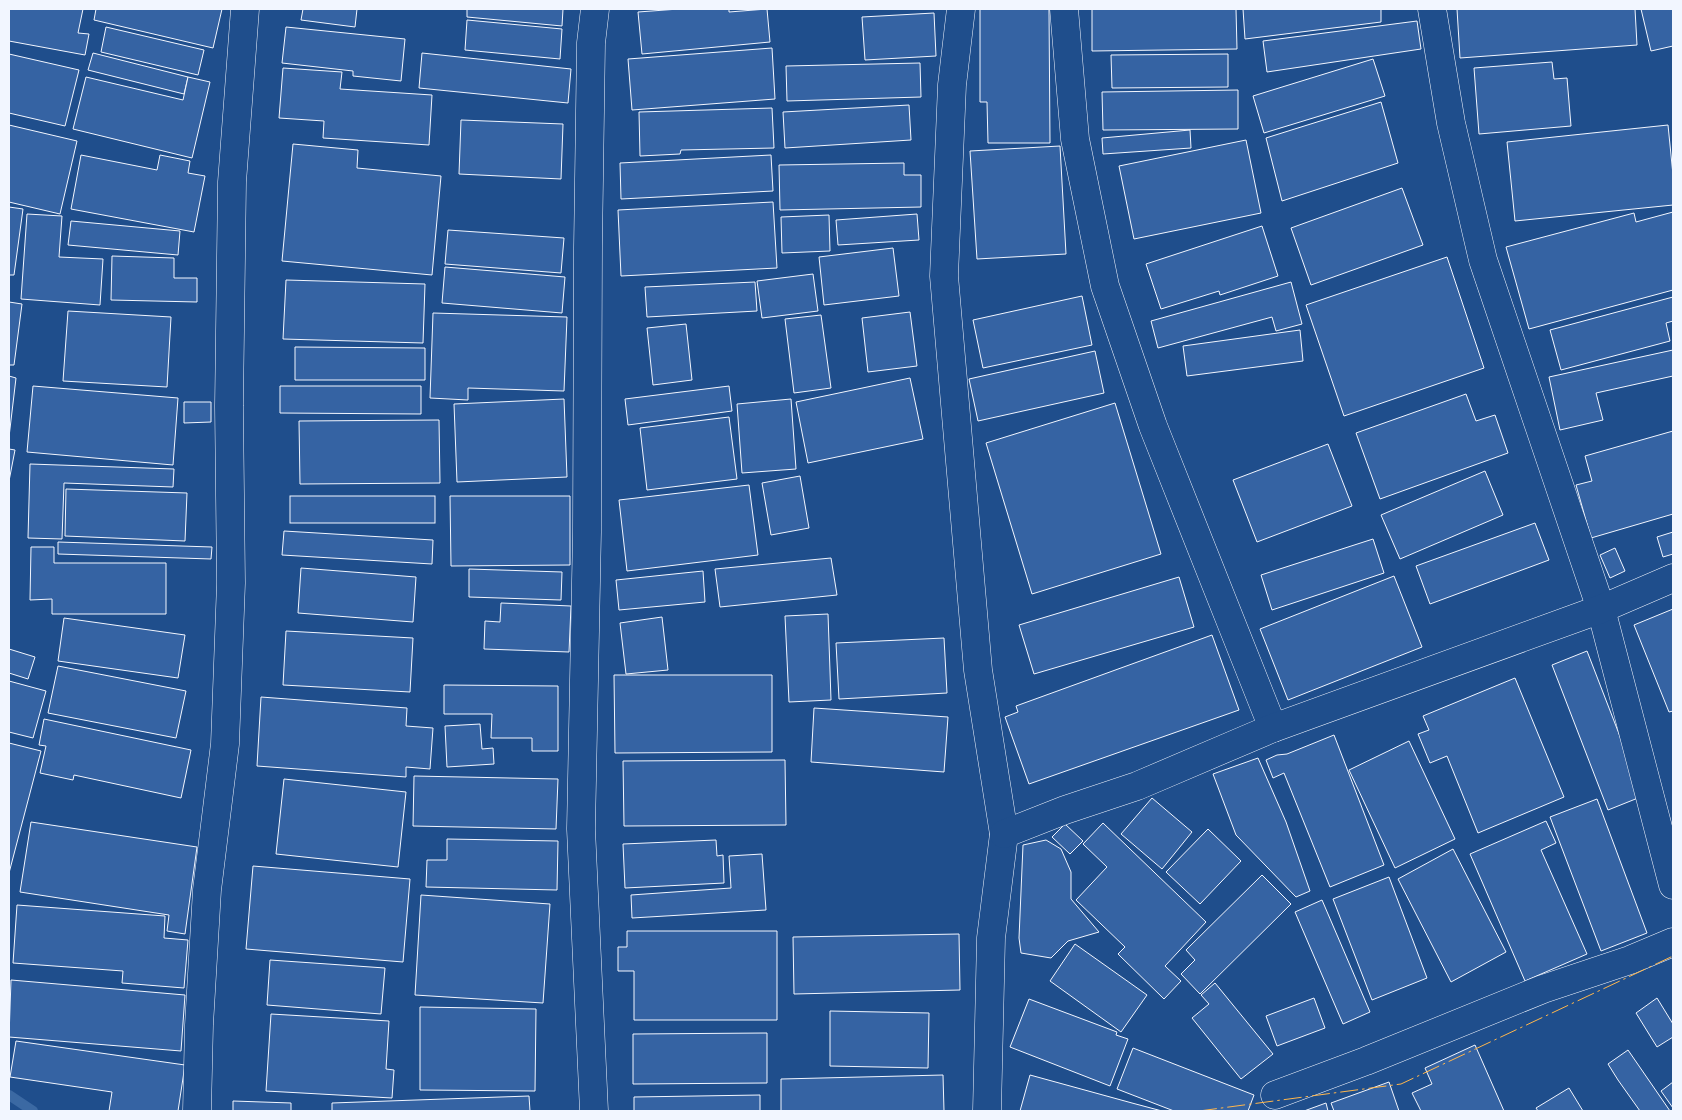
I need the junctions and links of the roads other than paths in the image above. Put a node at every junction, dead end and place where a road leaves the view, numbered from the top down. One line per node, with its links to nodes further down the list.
1 (245, 9): 13 (street)
2 (595, 9): 14 (street)
3 (962, 9): 9 (street)
4 (1064, 9): 8 (street)
5 (1432, 9): 7 (street)
6 (1673, 578): 7 (street)
7 (1601, 609): 8 (street); 10 (street)
8 (1274, 728): 9 (street)
9 (1004, 834): 15 (street)
10 (1673, 886)
11 (1673, 942): 12 (street)
12 (1275, 1095)
13 (197, 1111)
14 (594, 1111)
15 (987, 1111)

